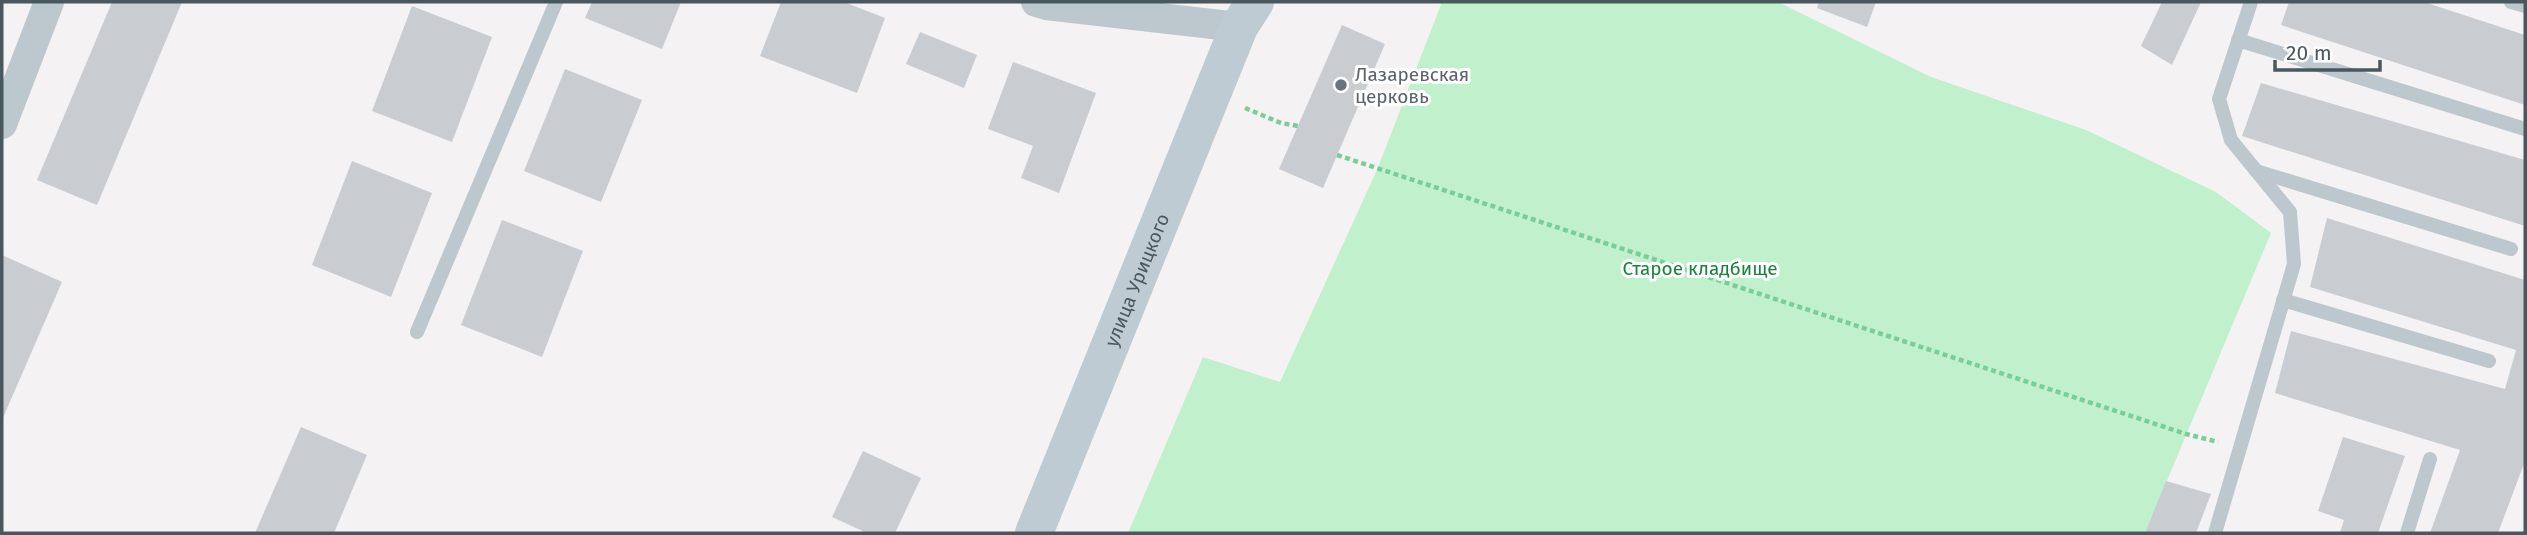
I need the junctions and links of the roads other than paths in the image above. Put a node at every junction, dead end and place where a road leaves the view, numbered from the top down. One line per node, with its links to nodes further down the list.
1 (49, 2): 9 (street)
2 (556, 2): 14 (lane)
3 (1036, 2): 7 (street)
4 (2251, 2): 8 (lane)
5 (2511, 2): 6 (lane)
6 (2525, 6)
7 (1247, 14): 17 (street, улица Урицкого)
8 (2238, 40): 10 (lane); 11 (lane)
9 (2, 124)
10 (2525, 129)
11 (2256, 171): 12 (lane); 13 (lane)
12 (2511, 249)
13 (2283, 300): 15 (lane); 18 (lane)
14 (417, 332)
15 (2489, 361)
16 (2430, 458): 19 (lane)
17 (1034, 533)
18 (2215, 533)
19 (2407, 533)

